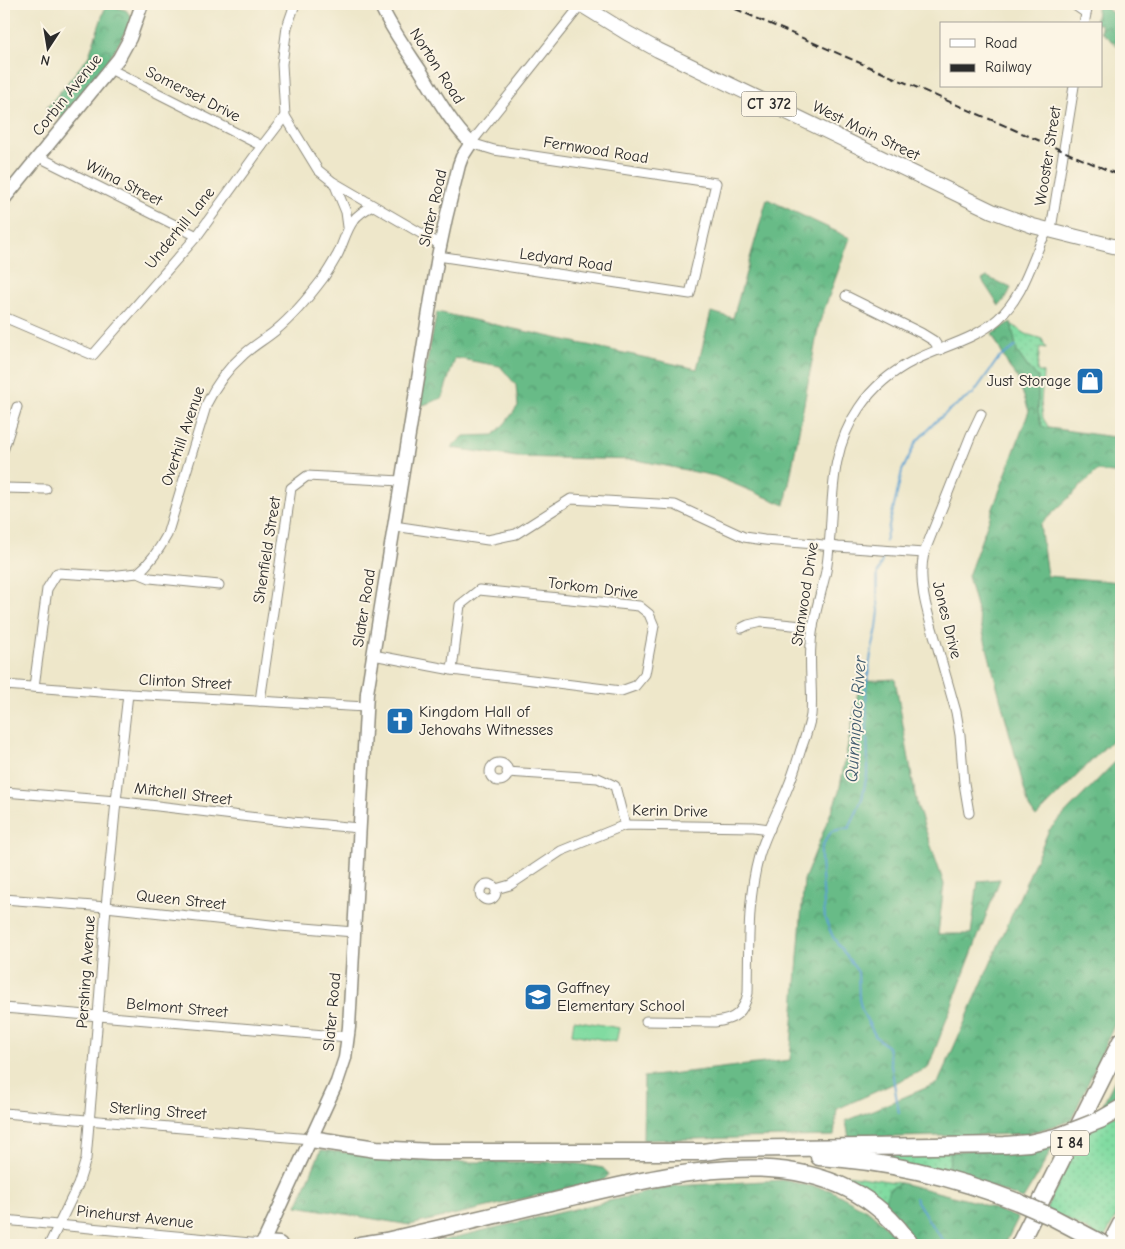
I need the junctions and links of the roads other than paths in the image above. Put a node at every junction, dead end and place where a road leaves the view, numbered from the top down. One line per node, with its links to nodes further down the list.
1 (142, 4): 8 (main road, Corbin Avenue)
2 (295, 4): 10 (street)
3 (380, 4): 11 (main road, Norton Road)
4 (581, 4): 11 (street, Slater Road); 18 (main road, West Main Street / CT 372)
5 (1073, 4): 6 (street)
6 (1087, 8): 7 (street)
7 (1084, 22)
8 (110, 70): 12 (street, Somerset Drive); 13 (main road, Corbin Avenue)
9 (1074, 88): 18 (street, Wooster Street)
10 (286, 116): 12 (street, Underhill Lane); 14 (street)
11 (471, 143): 21 (main road, Slater Road); 22 (street, Fernwood Road)
12 (262, 146): 19 (street, Underhill Lane)
13 (39, 157): 15 (main road, Corbin Avenue); 19 (street, Wilna Street)
14 (333, 182): 16 (street); 17 (street)
15 (4, 199)
16 (373, 206): 17 (street, Overhill Avenue); 21 (street)
17 (348, 227): 35 (street, Overhill Avenue)
18 (1049, 230): 20 (main road, West Main Street / CT 372); 25 (street, Stanwood Drive)
19 (197, 236): 24 (street, Underhill Lane)
20 (1121, 248)
21 (439, 251): 22 (street, Ledyard Road); 29 (main road, Slater Road)
22 (690, 294)
23 (846, 296): 25 (street)
24 (4, 317)
25 (940, 350): 33 (street, Stanwood Drive)
26 (17, 407): 28 (street)
27 (981, 414): 34 (street, Jones Drive)
28 (4, 448)
29 (401, 481): 32 (main road, Slater Road); 44 (street, Shenfield Street)
30 (4, 488): 31 (street)
31 (46, 489)
32 (394, 526): 33 (street); 39 (main road, Slater Road)
33 (828, 546): 34 (street); 37 (street, Stanwood Drive)
34 (924, 553): 49 (street, Jones Drive)
35 (138, 573): 36 (street); 42 (street)
36 (219, 584)
37 (812, 627): 38 (street); 52 (street, Stanwood Drive)
38 (742, 628)
39 (373, 655): 40 (street, Torkom Drive); 45 (main road, Slater Road)
40 (452, 670): 40 (street, Torkom Drive)
41 (4, 685): 42 (street, Clinton Street)
42 (34, 687): 43 (street, Clinton Street)
43 (128, 694): 44 (street, Clinton Street); 48 (street, Pershing Avenue)
44 (260, 701): 45 (street, Clinton Street)
45 (366, 707): 51 (main road, Slater Road)
46 (508, 772): 50 (street)
47 (4, 792): 48 (street, Mitchell Street)
48 (116, 801): 51 (street, Mitchell Street); 55 (street, Pershing Avenue)
49 (969, 813)
50 (625, 825): 52 (street, Kerin Drive); 53 (street, Kerin Drive)
51 (359, 828): 56 (main road, Slater Road)
52 (770, 829): 59 (street, Stanwood Drive)
53 (496, 890)
54 (4, 899): 55 (street, Queen Street)
55 (106, 907): 56 (street, Queen Street); 58 (street, Pershing Avenue)
56 (354, 932): 60 (main road, Slater Road)
57 (4, 1008): 58 (street, Belmont Street)
58 (98, 1016): 60 (street, Belmont Street); 64 (street, Pershing Avenue)
59 (646, 1021)
60 (348, 1037): 65 (main road, Slater Road)
61 (1121, 1041): 76 (highway, I 84)
62 (1121, 1108): 66 (highway, bridge)
63 (4, 1113): 64 (street, Sterling Street)
64 (90, 1121): 65 (street, Sterling Street); 70 (street, Pershing Avenue)
65 (311, 1139): 66 (highway); 73 (main road, Slater Road)
66 (703, 1152): 68 (highway)
67 (751, 1168): 68 (highway); 74 (highway); 75 (highway)
68 (1016, 1207): 77 (highway); 78 (highway, bridge)
69 (4, 1220): 70 (street, Pinehurst Avenue)
70 (58, 1224): 72 (street, Pershing Avenue); 73 (street, Pinehurst Avenue)
71 (1121, 1224): 79 (highway)
72 (49, 1245)
73 (268, 1245)
74 (360, 1245)
75 (911, 1245)
76 (1019, 1245)
77 (1084, 1245)
78 (1105, 1245)
79 (1110, 1245)

